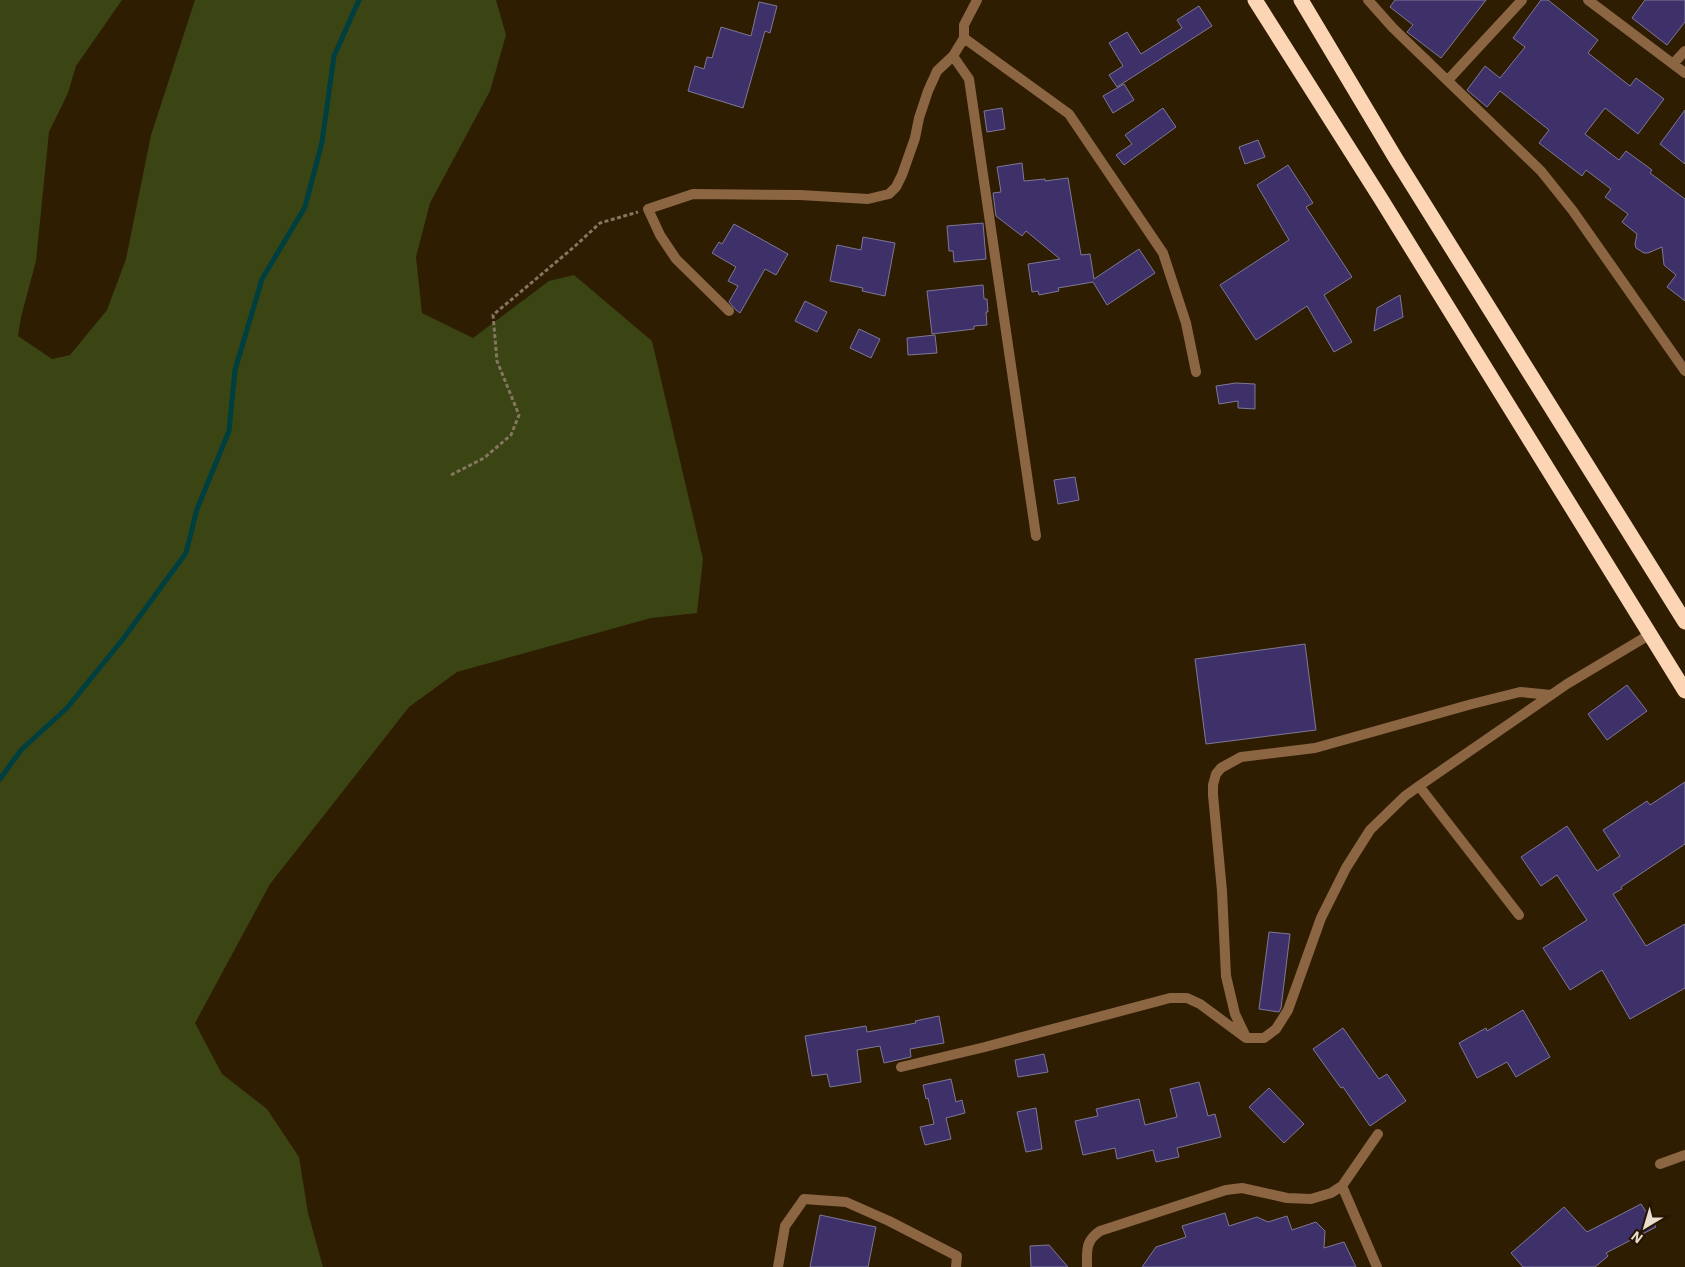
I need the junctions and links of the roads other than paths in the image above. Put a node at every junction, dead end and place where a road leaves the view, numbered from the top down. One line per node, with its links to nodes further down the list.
1 (977, 0): 7 (street)
2 (1255, 0): 18 (highway)
3 (1301, 0): 17 (highway)
4 (1368, 0): 12 (street)
5 (1522, 0): 12 (street)
6 (1588, 0): 10 (street)
7 (964, 38): 9 (street); 15 (street)
8 (1685, 51): 10 (street)
9 (953, 56): 13 (street); 16 (street)
10 (1673, 64): 11 (street)
11 (1685, 74)
12 (1448, 80): 14 (street)
13 (729, 311)
14 (1685, 371)
15 (1196, 372)
16 (1036, 536)
17 (1685, 622)
18 (1649, 635): 19 (highway); 20 (street)
19 (1685, 691)
20 (1551, 695): 21 (street); 23 (street)
21 (1419, 786): 22 (street); 23 (street)
22 (1519, 915)
23 (1246, 1038): 24 (street)
24 (901, 1067)
25 (1378, 1134): 28 (street)
26 (1685, 1155): 27 (street)
27 (1660, 1164)
28 (1342, 1186): 31 (street); 32 (street)
29 (778, 1267): 30 (street)
30 (956, 1267)
31 (1086, 1267)
32 (1377, 1267)

